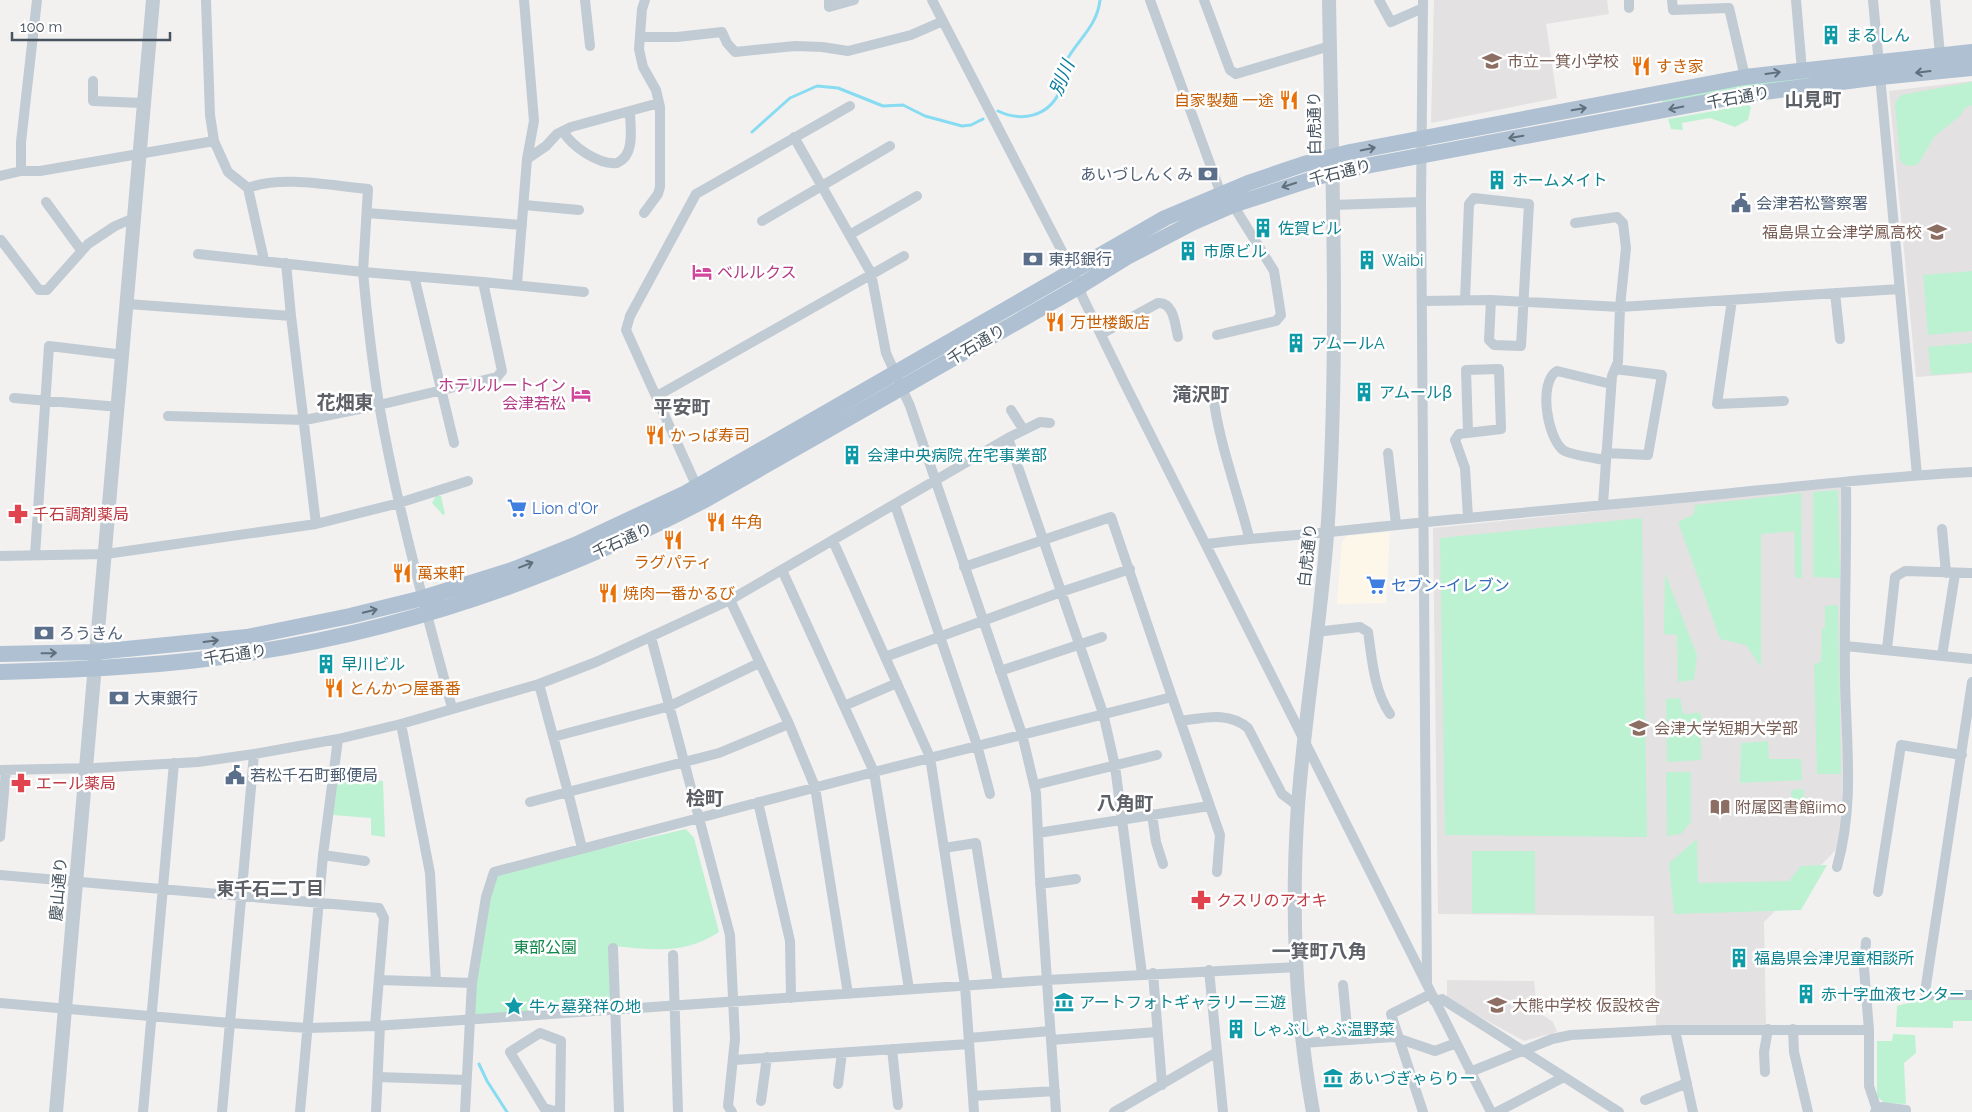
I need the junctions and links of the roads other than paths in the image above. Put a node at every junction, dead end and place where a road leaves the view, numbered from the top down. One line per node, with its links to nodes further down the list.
1 (37, 0): 42 (street)
2 (153, 0): 30 (street, 慶山通り)
3 (206, 0): 36 (street)
4 (524, 0): 40 (street)
5 (585, 0): 21 (street)
6 (645, 0): 20 (street)
7 (829, 0): 8 (street)
8 (854, 0)
9 (932, 0): 19 (street)
10 (1150, 0): 47 (street)
11 (1204, 0): 22 (street)
12 (1329, 0): 22 (street, 白虎通り)
13 (1379, 0): 18 (street)
14 (1672, 0): 28 (street)
15 (1796, 0): 27 (street)
16 (1874, 0): 26 (street)
17 (1935, 0): 24 (street)
18 (1423, 4): 38 (street)
19 (943, 21): 20 (street); 67 (street)
20 (640, 37): 31 (street)
21 (590, 46)
22 (1330, 46): 41 (street, 白虎通り)
23 (1972, 52): 24 (main road, 千石通り)
24 (1940, 55): 26 (main road, 千石通り)
25 (1972, 68): 26 (main road, 千石通り, one-way to 26)
26 (1880, 69): 27 (main road, 千石通り); 38 (main road, 千石通り, one-way to 38); 73 (street)
27 (1802, 70): 28 (main road, 千石通り, one-way to 27)
28 (1746, 77): 38 (main road, 千石通り, one-way to 28)
29 (93, 81): 30 (street)
30 (144, 103): 39 (street, 慶山通り)
31 (659, 103): 33 (street); 53 (street)
32 (850, 106): 35 (street)
33 (630, 111): 34 (street); 34 (street)
34 (563, 131): 40 (street)
35 (794, 137): 44 (street); 94 (street)
36 (214, 141): 39 (street); 45 (street)
37 (890, 146): 44 (street)
38 (1421, 146): 41 (main road, 千石通り); 49 (street)
39 (139, 152): 42 (street); 55 (street, 慶山通り)
40 (527, 159): 50 (street)
41 (1333, 164): 47 (main road, 千石通り); 51 (street, 白虎通り)
42 (21, 171): 43 (street)
43 (0, 176)
44 (822, 185): 56 (street); 59 (street)
45 (248, 188): 54 (street); 64 (street)
46 (917, 196): 59 (street)
47 (1227, 200): 67 (main road, 千石通り); 72 (main road, 千石通り); 85 (street)
48 (46, 202): 61 (street)
49 (1421, 202): 51 (street); 79 (street)
50 (524, 205): 52 (street); 58 (street)
51 (1333, 205): 124 (street, 白虎通り)
52 (580, 210)
53 (644, 212)
54 (367, 213): 58 (street); 66 (street)
55 (134, 218): 61 (street); 81 (street, 慶山通り)
56 (762, 221)
57 (1574, 223): 82 (street)
58 (522, 224): 71 (street)
59 (851, 234): 68 (street)
60 (1, 240): 61 (street)
61 (81, 250)
62 (198, 254): 64 (street)
63 (904, 256): 68 (street)
64 (264, 260): 65 (street)
65 (286, 263): 66 (street); 83 (street)
66 (363, 272): 69 (street); 98 (street)
67 (1072, 272): 72 (street); 90 (main road, 千石通り)
68 (871, 273): 90 (street); 94 (street)
69 (414, 276): 70 (street); 92 (street)
70 (483, 282): 71 (street); 92 (street)
71 (517, 284): 74 (street)
72 (1080, 286): 84 (street); 90 (main road, 千石通り)
73 (1900, 288): 75 (street); 111 (street)
74 (584, 292)
75 (1835, 293): 78 (street); 87 (street)
76 (1465, 300): 77 (street); 79 (street); 80 (street)
77 (1490, 300): 80 (street); 80 (street)
78 (1732, 300): 82 (street); 97 (street)
79 (1423, 301): 120 (street)
80 (1522, 301): 82 (street)
81 (128, 304): 83 (street); 88 (street, 慶山通り)
82 (1620, 307): 89 (street)
83 (291, 316): 102 (street)
84 (1100, 334): 86 (street); 128 (street)
85 (1217, 335)
86 (1178, 337)
87 (1840, 339)
88 (124, 355): 96 (street); 99 (street, 慶山通り)
89 (1615, 369): 91 (street); 109 (street)
90 (898, 381): 113 (street); 115 (main road, 千石通り); 139 (main road, 千石通り)
91 (1611, 384): 109 (street); 109 (street)
92 (440, 390): 98 (street); 107 (street)
93 (1213, 395): 125 (street)
94 (657, 396): 115 (street)
95 (14, 398): 96 (street)
96 (45, 402): 99 (street); 130 (street)
97 (1784, 402)
98 (380, 405): 102 (street); 116 (street)
99 (119, 407): 129 (street, 慶山通り)
100 (1011, 410): 104 (street)
101 (168, 416): 102 (street)
102 (305, 420): 121 (street)
103 (1050, 424): 104 (street)
104 (1023, 429): 106 (street)
105 (1468, 432): 105 (street); 119 (street)
106 (1008, 438): 113 (street); 126 (street)
107 (454, 442)
108 (1388, 452): 122 (street)
109 (1605, 457): 117 (street)
110 (1972, 472): 111 (street)
111 (1917, 475): 114 (street)
112 (468, 481): 116 (street)
113 (936, 482): 118 (street); 132 (street)
114 (1846, 483): 117 (street); 146 (street)
115 (697, 487): 139 (main road, 千石通り, one-way to 115)
116 (399, 503): 121 (street); 139 (street)
117 (1603, 504): 119 (street)
118 (895, 505): 127 (street); 143 (street)
119 (1468, 517): 120 (street)
120 (1425, 521): 122 (street); 227 (street)
121 (316, 524): 129 (street)
122 (1396, 524): 124 (street)
123 (1942, 529): 135 (street)
124 (1327, 532): 125 (street); 141 (street, 白虎通り)
125 (1249, 537): 128 (street)
126 (1044, 540): 132 (street); 133 (street); 137 (street)
127 (833, 541): 134 (street); 150 (street)
128 (1206, 544): 172 (street)
129 (106, 554): 130 (street); 152 (street, 慶山通り)
130 (35, 555): 131 (street)
131 (0, 556)
132 (964, 567): 140 (street)
133 (1130, 569): 137 (street); 159 (street)
134 (782, 570): 138 (street); 161 (street)
135 (1950, 573): 136 (street); 147 (street); 149 (street)
136 (1972, 573)
137 (1061, 592): 140 (street); 145 (street)
138 (730, 600): 142 (street); 153 (street)
139 (425, 606): 152 (main road, 千石通り); 163 (street)
140 (982, 620): 143 (street); 154 (street)
141 (1316, 632): 165 (street); 172 (street, 白虎通り)
142 (651, 636): 158 (street); 160 (street)
143 (940, 636): 150 (street); 173 (street)
144 (1102, 637): 145 (street)
145 (1079, 644): 154 (street); 164 (street)
146 (1846, 646): 147 (street); 202 (street)
147 (1887, 649): 149 (street)
148 (0, 654): 152 (main road, 千石通り, one-way to 152)
149 (1942, 656): 151 (street)
150 (885, 657): 157 (street)
151 (1972, 659)
152 (95, 660): 155 (main road, 千石通り); 181 (street, 慶山通り)
153 (759, 663): 160 (street); 168 (street)
154 (1000, 671): 169 (street)
155 (0, 672)
156 (1972, 682): 162 (street)
157 (896, 683): 161 (street); 177 (street)
158 (539, 684): 163 (street); 170 (street)
159 (1172, 697): 164 (street); 166 (street)
160 (670, 706): 170 (street); 178 (street)
161 (844, 706): 183 (street)
162 (1970, 707): 176 (street)
163 (452, 708): 167 (street)
164 (1103, 713): 169 (street); 180 (street)
165 (1390, 714)
166 (1180, 721): 190 (street); 191 (street)
167 (401, 724): 171 (street); 220 (street)
168 (789, 724): 178 (street); 185 (street)
169 (1022, 734): 173 (street); 184 (street)
170 (553, 737): 186 (street)
171 (338, 739): 174 (street); 199 (street)
172 (1305, 742): 191 (street, 白虎通り); 227 (street)
173 (978, 745): 177 (street); 187 (street)
174 (254, 754): 179 (street); 210 (street)
175 (1157, 755): 180 (street)
176 (1962, 755): 209 (street); 228 (street)
177 (930, 757): 183 (street); 198 (street)
178 (685, 762): 186 (street); 193 (street)
179 (174, 763): 181 (street); 208 (street)
180 (1115, 766): 184 (street); 194 (street)
181 (85, 769): 182 (street); 206 (street, 慶山通り)
182 (3, 770): 196 (street)
183 (874, 772): 185 (street); 225 (street)
184 (1034, 786): 195 (street)
185 (814, 787): 189 (street); 226 (street)
186 (568, 792): 188 (street); 197 (street)
187 (990, 794)
188 (530, 802)
189 (758, 802): 193 (street); 229 (street)
190 (1209, 806): 192 (street); 203 (street)
191 (1298, 806): 215 (street, 白虎通り)
192 (1152, 814): 194 (street); 201 (street)
193 (698, 818): 197 (street); 230 (street)
194 (1121, 818): 195 (street); 217 (street)
195 (1038, 833): 207 (street)
196 (0, 837)
197 (582, 848): 221 (street)
198 (944, 848): 222 (street); 224 (street)
199 (323, 855): 200 (street); 211 (street)
200 (365, 861)
201 (1164, 864)
202 (1837, 867)
203 (1217, 872)
204 (0, 875): 206 (street)
205 (1076, 879): 207 (street)
206 (76, 883): 208 (street); 233 (street, 慶山通り)
207 (1040, 884): 219 (street)
208 (163, 890): 210 (street); 235 (street)
209 (1878, 892)
210 (242, 897): 211 (street); 238 (street)
211 (319, 904): 218 (street); 240 (street)
212 (1866, 942): 244 (street)
213 (613, 948): 234 (street)
214 (673, 955): 232 (street)
215 (1298, 967): 216 (street); 251 (street, 白虎通り)
216 (1209, 970): 217 (street); 255 (street)
217 (1148, 974): 219 (street); 245 (street)
218 (378, 980): 220 (street); 239 (street)
219 (1047, 980): 222 (street); 247 (street)
220 (436, 982): 221 (street)
221 (472, 983): 237 (street)
222 (998, 983): 224 (street)
223 (1343, 985): 248 (street)
224 (965, 986): 225 (street); 250 (street)
225 (908, 989): 226 (street)
226 (848, 994): 229 (street)
227 (1431, 994): 249 (street); 252 (street); 254 (street)
228 (1972, 996)
229 (791, 998): 230 (street)
230 (732, 1002): 232 (street); 258 (street)
231 (0, 1003): 233 (street)
232 (674, 1006): 234 (street); 281 (street)
233 (66, 1009): 235 (street); 273 (street, 慶山通り)
234 (614, 1010): 236 (street); 280 (street)
235 (152, 1015): 238 (street); 274 (street)
236 (539, 1015): 237 (street); 246 (street)
237 (468, 1019): 239 (street); 263 (street)
238 (230, 1023): 240 (street); 275 (street)
239 (377, 1026): 240 (street); 261 (street)
240 (308, 1028): 276 (street)
241 (1768, 1029): 242 (street); 243 (street); 260 (street)
242 (1793, 1029): 244 (street); 293 (street)
243 (1674, 1030): 254 (street); 264 (street)
244 (1869, 1030): 272 (street)
245 (1157, 1032): 247 (street); 266 (street)
246 (540, 1033): 279 (street); 279 (street)
247 (1050, 1036): 250 (street); 267 (street)
248 (1348, 1038): 249 (street); 251 (street)
249 (1400, 1039): 252 (street); 288 (street)
250 (969, 1041): 253 (street); 268 (street)
251 (1302, 1043): 287 (street, 白虎通り)
252 (1456, 1043): 259 (street)
253 (892, 1049): 256 (street); 271 (street)
254 (1525, 1050): 259 (street); 291 (street)
255 (1217, 1052): 266 (street); 286 (street)
256 (842, 1053): 257 (street); 265 (street)
257 (767, 1058): 258 (street); 270 (street)
258 (734, 1060): 282 (street)
259 (1470, 1072): 289 (street)
260 (1765, 1072)
261 (378, 1077): 263 (street); 277 (street)
262 (1560, 1079): 290 (street)
263 (466, 1080): 278 (street)
264 (1687, 1083): 269 (street); 292 (street)
265 (838, 1084)
266 (1162, 1085): 285 (street)
267 (1055, 1091): 268 (street); 284 (street)
268 (973, 1096): 283 (street)
269 (1646, 1100)
270 (761, 1101)
271 (898, 1105)
272 (1876, 1111): 294 (street)
273 (56, 1112)
274 (143, 1112)
275 (222, 1112)
276 (300, 1112)
277 (376, 1112)
278 (465, 1112)
279 (559, 1112)
280 (619, 1112)
281 (678, 1112)
282 (732, 1112)
283 (974, 1112)
284 (1056, 1112)
285 (1114, 1112)
286 (1223, 1112)
287 (1313, 1112)
288 (1423, 1112)
289 (1491, 1112)
290 (1497, 1112)
291 (1619, 1112)
292 (1693, 1112)
293 (1808, 1112)
294 (1906, 1112)

